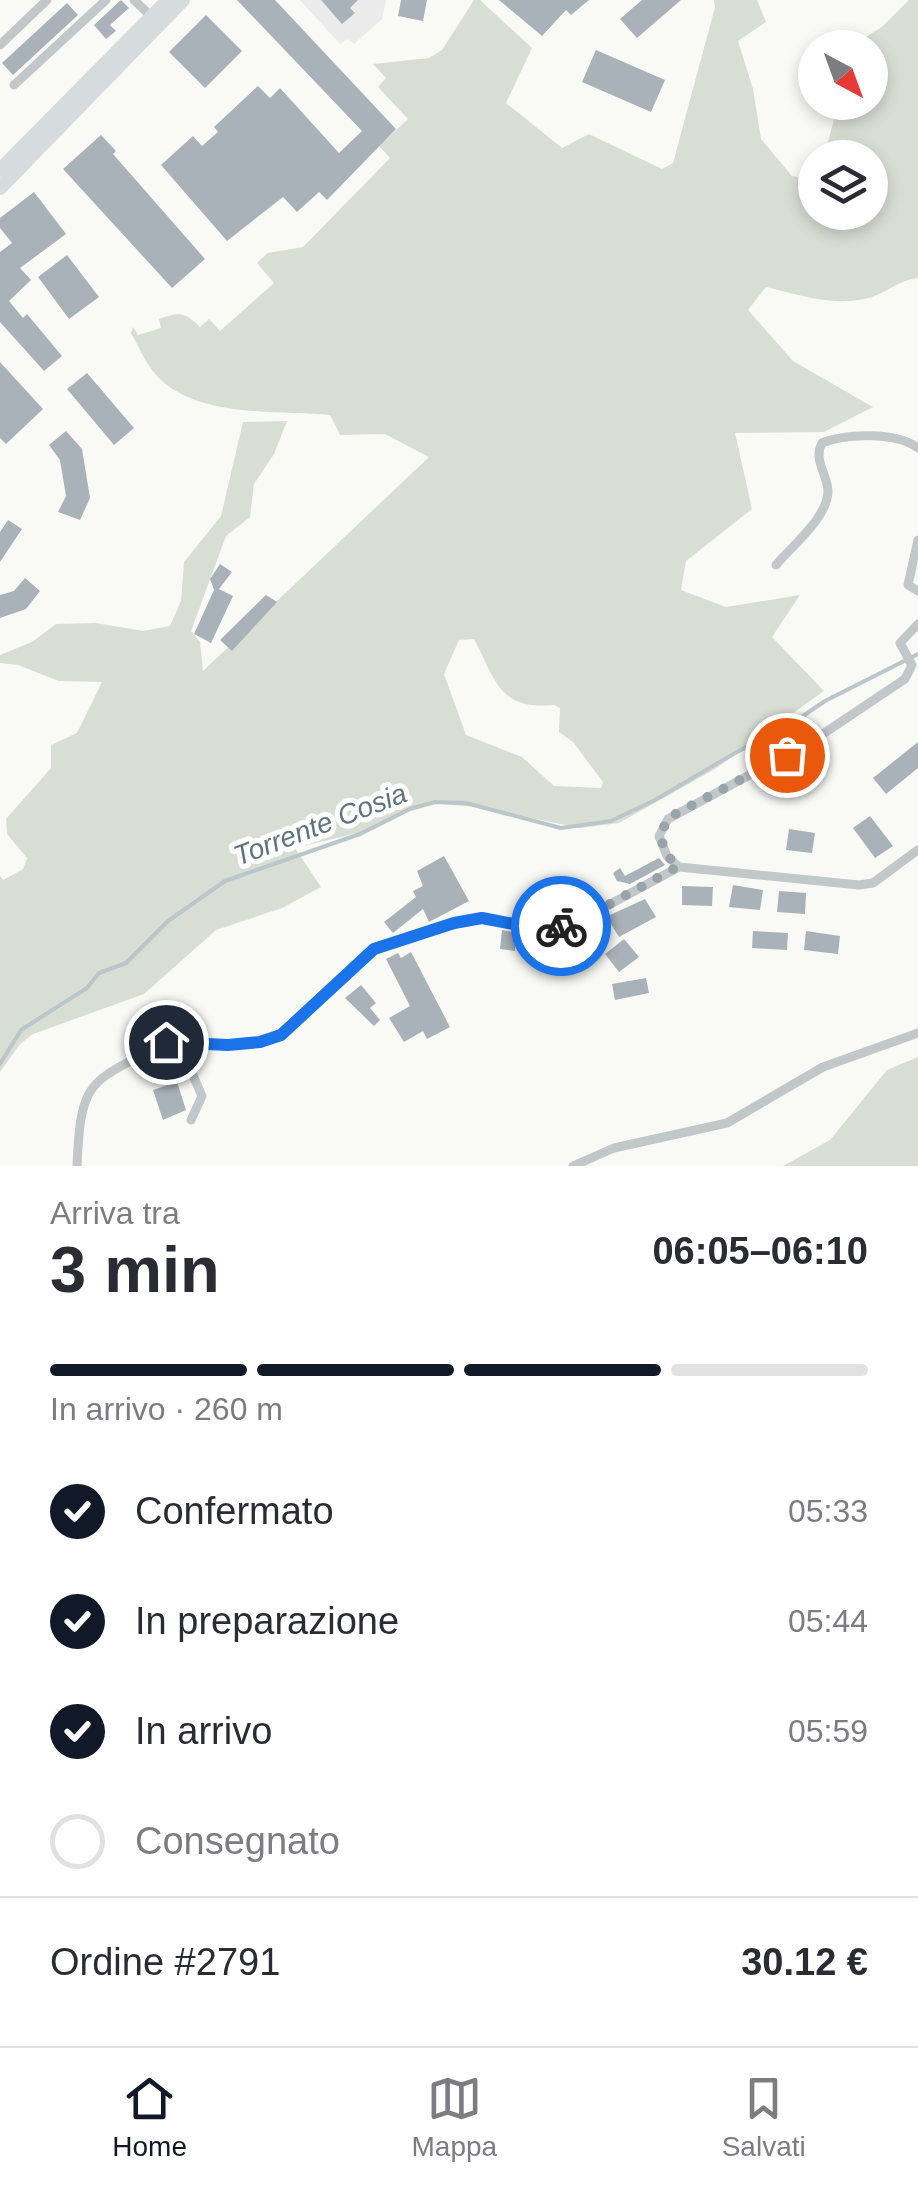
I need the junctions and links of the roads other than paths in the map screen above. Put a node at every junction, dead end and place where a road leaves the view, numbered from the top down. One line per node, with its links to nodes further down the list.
1 (47, 0): 7 (street)
2 (106, 0): 9 (street)
3 (134, 0): 6 (street)
4 (168, 0): 6 (main road)
5 (183, 0): 6 (main road)
6 (149, 25): 8 (main road); 10 (main road)
7 (0, 44)
8 (95, 74): 10 (street); 11 (main road)
9 (14, 85)
10 (87, 98): 11 (main road)
11 (10, 166): 12 (main road)
12 (0, 183)
13 (918, 448): 15 (street)
14 (918, 540): 16 (street)
15 (776, 565)
16 (918, 591)
17 (918, 624): 19 (street)
18 (918, 850): 19 (street)
19 (679, 866): 21 (street)
20 (918, 1033): 24 (street)
21 (174, 1042): 22 (street); 23 (street)
22 (191, 1120)
23 (77, 1166)
24 (573, 1166)

